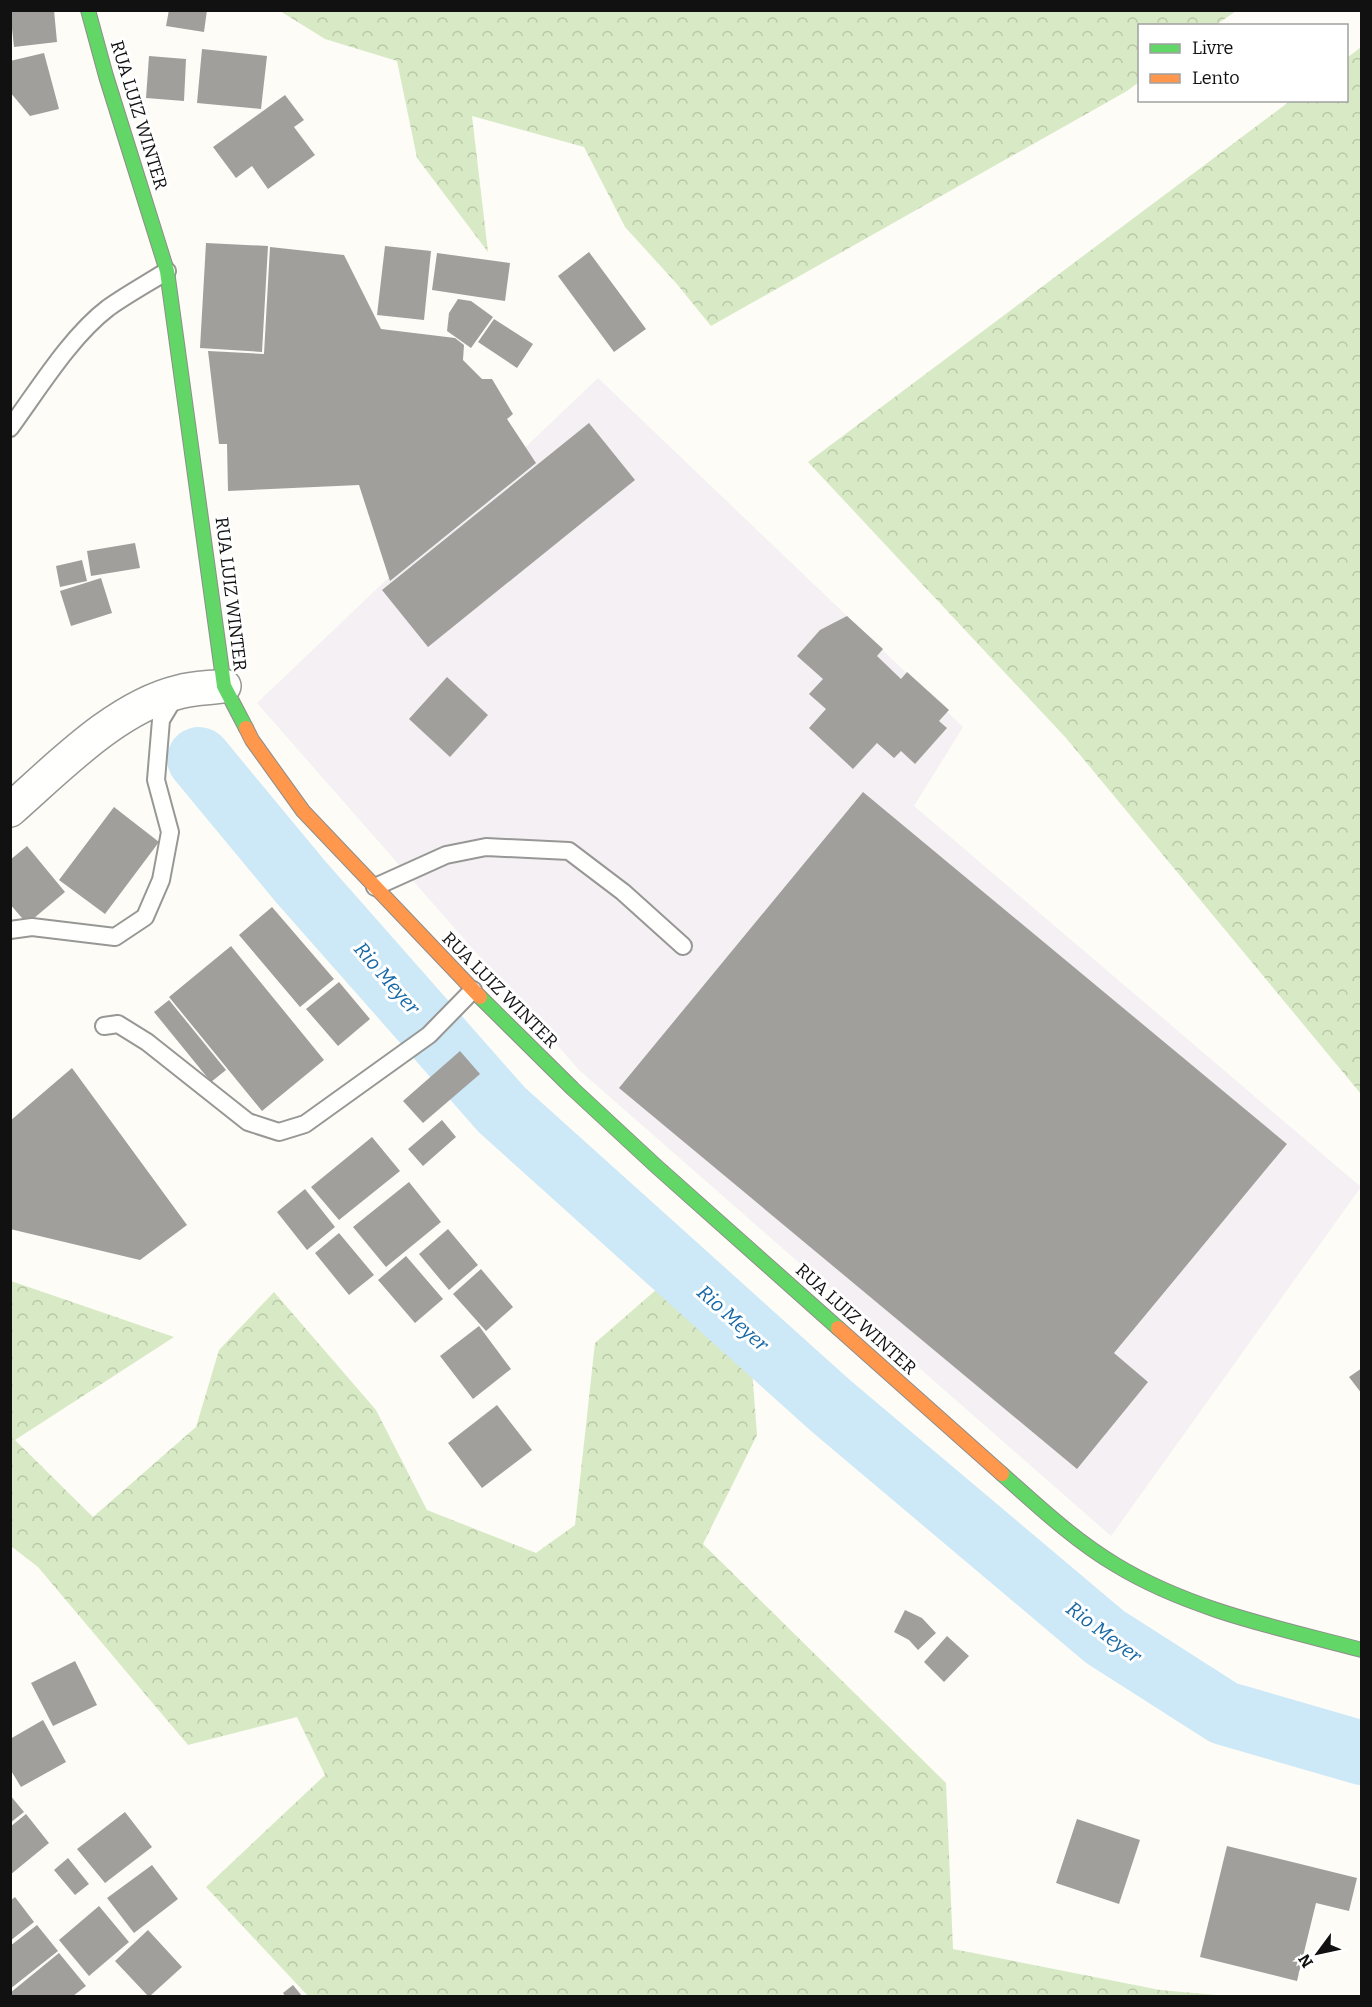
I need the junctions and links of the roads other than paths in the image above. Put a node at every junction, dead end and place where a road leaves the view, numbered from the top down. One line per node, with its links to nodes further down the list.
1 (88, 10): 2 (street, RUA LUIZ WINTER)
2 (167, 271): 3 (lane); 4 (street, RUA LUIZ WINTER)
3 (10, 428)
4 (224, 686): 5 (street); 7 (street, RUA LUIZ WINTER)
5 (178, 692): 6 (street); 8 (lane)
6 (10, 810)
7 (375, 887): 9 (lane); 10 (street, RUA LUIZ WINTER)
8 (10, 930)
9 (683, 946)
10 (472, 991): 11 (lane); 12 (street, RUA LUIZ WINTER)
11 (104, 1026)
12 (1362, 1650)

